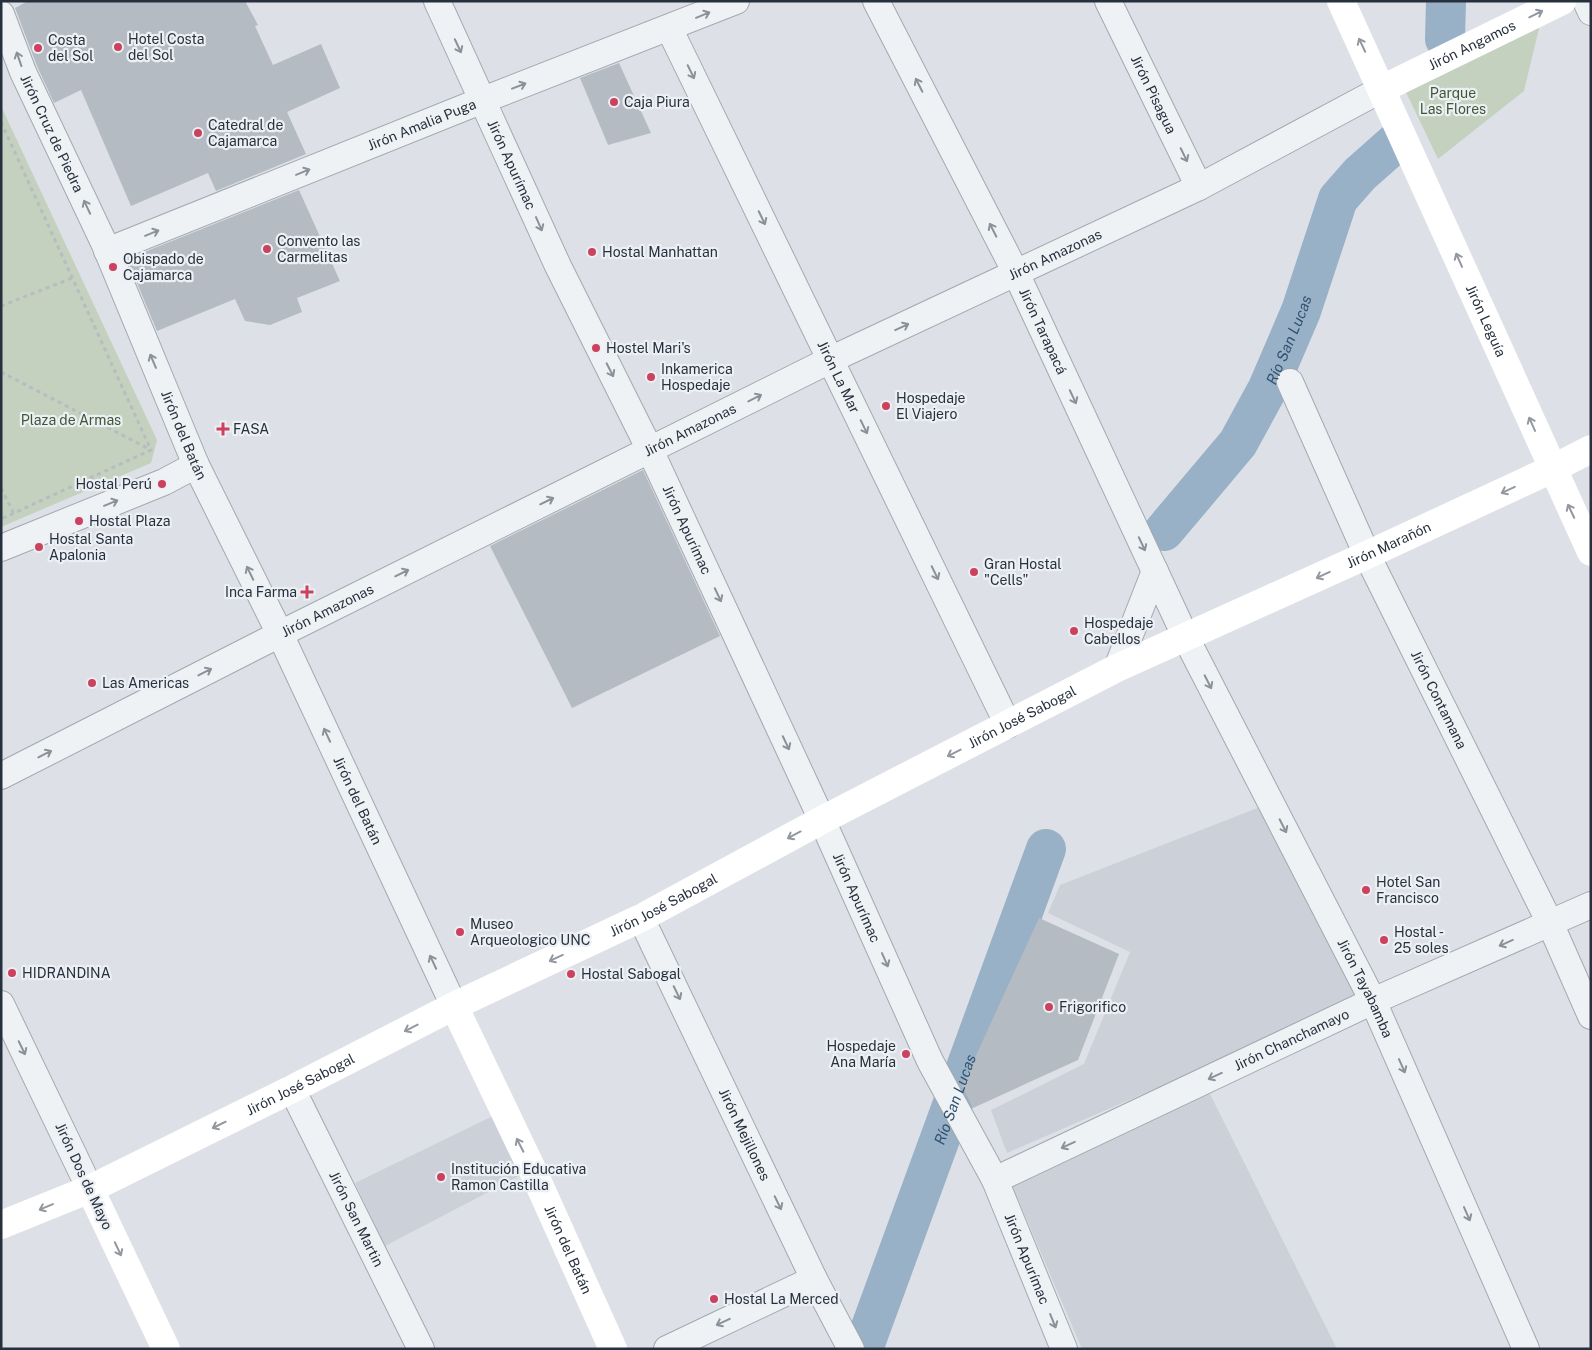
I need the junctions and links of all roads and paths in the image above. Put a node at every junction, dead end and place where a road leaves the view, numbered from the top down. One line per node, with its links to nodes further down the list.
1 (8, 1): 9 (street)
2 (437, 1): 14 (street, Jirón Apurímac, one-way to 14)
3 (736, 1): 12 (street, Jirón Amalia Puga, one-way to 3)
4 (876, 1): 18 (street, Jirón Tarapacá, one-way to 4)
5 (1108, 1): 16 (street, Jirón Pisagua, one-way to 16)
6 (1341, 1): 13 (street, Jirón Leguía, one-way to 6)
7 (1562, 1): 13 (street, Jirón Angamos, one-way to 7)
8 (1586, 1): 10 (street)
9 (1, 5)
10 (1591, 12)
11 (1, 14): 17 (street, Jirón Cruz de Piedra, one-way to 11)
12 (669, 28): 14 (street, Jirón Amalia Puga, one-way to 12); 21 (street, Jirón La Mar, one-way to 21)
13 (1382, 89): 16 (street, Jirón Amazonas); 28 (street, Jirón Leguía, one-way to 13)
14 (482, 100): 17 (street, Jirón Amalia Puga, one-way to 14); 26 (street, Jirón Apurímac, one-way to 26)
15 (1, 122): 19 (path)
16 (1199, 187): 18 (street, Jirón Amazonas)
17 (107, 251): 27 (street, Jirón del Batán, one-way to 17)
18 (1016, 273): 21 (street, Jirón Amazonas, one-way to 18); 35 (street, Jirón Tarapacá, one-way to 35)
19 (72, 278): 20 (path); 25 (path)
20 (1, 306)
21 (832, 359): 26 (street, Jirón Amazonas, one-way to 21); 39 (street, Jirón La Mar, one-way to 39)
22 (1, 372): 25 (path)
23 (1290, 382): 34 (street, Jirón Contamana)
24 (1591, 448): 28 (street, Jirón Marañón)
25 (151, 450): 30 (path)
26 (650, 450): 36 (street, Jirón Amazonas, one-way to 26); 41 (street, Jirón Apurímac, one-way to 41)
27 (196, 465): 32 (street, one-way to 27); 36 (street, Jirón del Batán, one-way to 27)
28 (1552, 469): 33 (street, Jirón Leguía, one-way to 28); 34 (street, Jirón Marañón, one-way to 34)
29 (1, 488): 30 (path)
30 (14, 514): 31 (path)
31 (1, 519)
32 (1, 548)
33 (1591, 552)
34 (1367, 555): 37 (street, Jirón Marañón, one-way to 37); 44 (street, Jirón Contamana)
35 (1154, 571): 37 (street, Jirón Tarapacá); 38 (street)
36 (280, 634): 40 (street, Jirón Amazonas, one-way to 36); 47 (street, Jirón del Batán, one-way to 36)
37 (1186, 638): 38 (street, Jirón José Sabogal); 45 (street, Jirón Tayabamba, one-way to 45)
38 (1117, 668): 39 (street, Jirón José Sabogal)
39 (1008, 725): 41 (street, Jirón José Sabogal, one-way to 41)
40 (1, 776)
41 (822, 820): 43 (street, Jirón José Sabogal, one-way to 43); 50 (street, Jirón Apurímac, one-way to 50)
42 (1591, 905): 44 (street, Jirón Chanchamayo)
43 (641, 918): 47 (street, Jirón José Sabogal, one-way to 47); 53 (street, Jirón Mejillones, one-way to 53)
44 (1550, 923): 45 (street, Jirón Chanchamayo, one-way to 45); 48 (street, Jirón Contamana)
45 (1373, 1001): 50 (street, Jirón Chanchamayo, one-way to 50); 60 (street, Jirón Tayabamba, one-way to 60)
46 (1, 1004): 51 (street, Jirón Dos de Mayo, one-way to 51)
47 (454, 1006): 49 (street, Jirón José Sabogal, one-way to 49); 57 (street, Jirón del Batán, one-way to 47)
48 (1591, 1016)
49 (292, 1089): 51 (street, Jirón José Sabogal, one-way to 51); 56 (street, Jirón San Martin)
50 (995, 1180): 59 (street, Jirón Apurímac, one-way to 59)
51 (90, 1189): 52 (street, Jirón José Sabogal, one-way to 52); 55 (street, Jirón Dos de Mayo, one-way to 55)
52 (1, 1225)
53 (814, 1279): 54 (street, Jirón Mejillones); 58 (street, one-way to 58)
54 (846, 1338)
55 (166, 1349)
56 (421, 1349)
57 (613, 1349)
58 (667, 1349)
59 (1064, 1349)
60 (1526, 1349)

